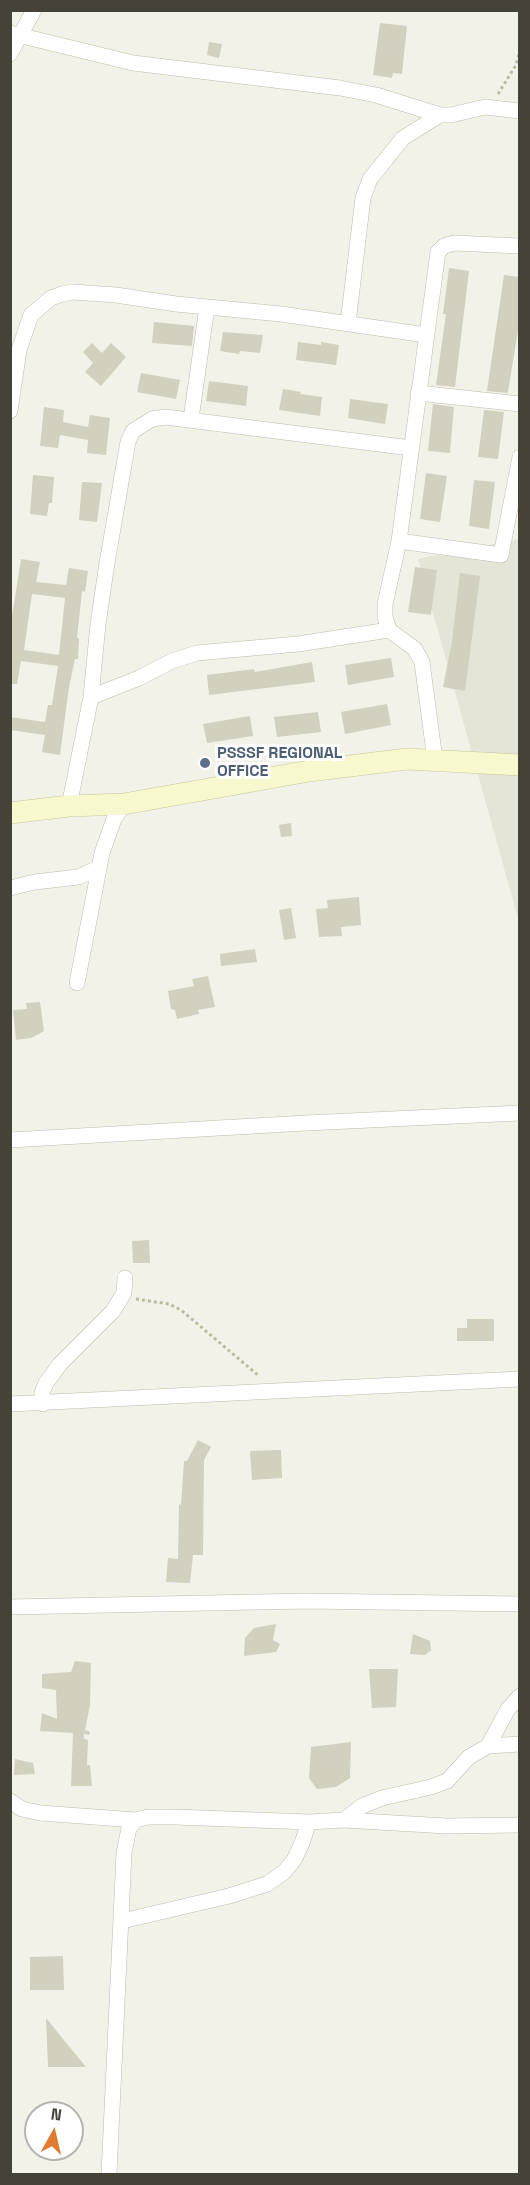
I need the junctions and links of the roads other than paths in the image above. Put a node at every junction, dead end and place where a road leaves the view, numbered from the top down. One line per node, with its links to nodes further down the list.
1 (34, 10): 2 (street)
2 (15, 34): 3 (street); 5 (street)
3 (10, 54)
4 (519, 111): 5 (street)
5 (440, 115): 8 (street)
6 (519, 246): 9 (street)
7 (207, 307): 8 (street); 12 (street); 13 (street)
8 (348, 323): 9 (street)
9 (426, 335): 10 (street)
10 (418, 393): 11 (street); 14 (street)
11 (519, 404)
12 (10, 411)
13 (191, 419): 14 (street); 18 (street)
14 (411, 448): 16 (street)
15 (519, 457): 16 (street)
16 (399, 541): 17 (street)
17 (388, 630): 18 (street); 19 (street)
18 (91, 697): 22 (street)
19 (435, 760): 20 (street); 21 (street)
20 (519, 765)
21 (124, 804): 22 (street); 24 (street)
22 (69, 806): 23 (street)
23 (10, 813)
24 (99, 868): 25 (street); 26 (street)
25 (10, 888)
26 (77, 983)
27 (519, 1113): 28 (street)
28 (10, 1140)
29 (125, 1278): 32 (street)
30 (519, 1379): 32 (street)
31 (10, 1404): 32 (street)
32 (43, 1404)
33 (519, 1604): 34 (street)
34 (10, 1607)
35 (519, 1696): 37 (street)
36 (519, 1744): 37 (street)
37 (488, 1746): 40 (street)
38 (10, 1801): 39 (street)
39 (136, 1820): 41 (street); 43 (street)
40 (344, 1820): 41 (street); 42 (street)
41 (309, 1822): 43 (street)
42 (519, 1825)
43 (122, 1922): 44 (street)
44 (109, 2175)

